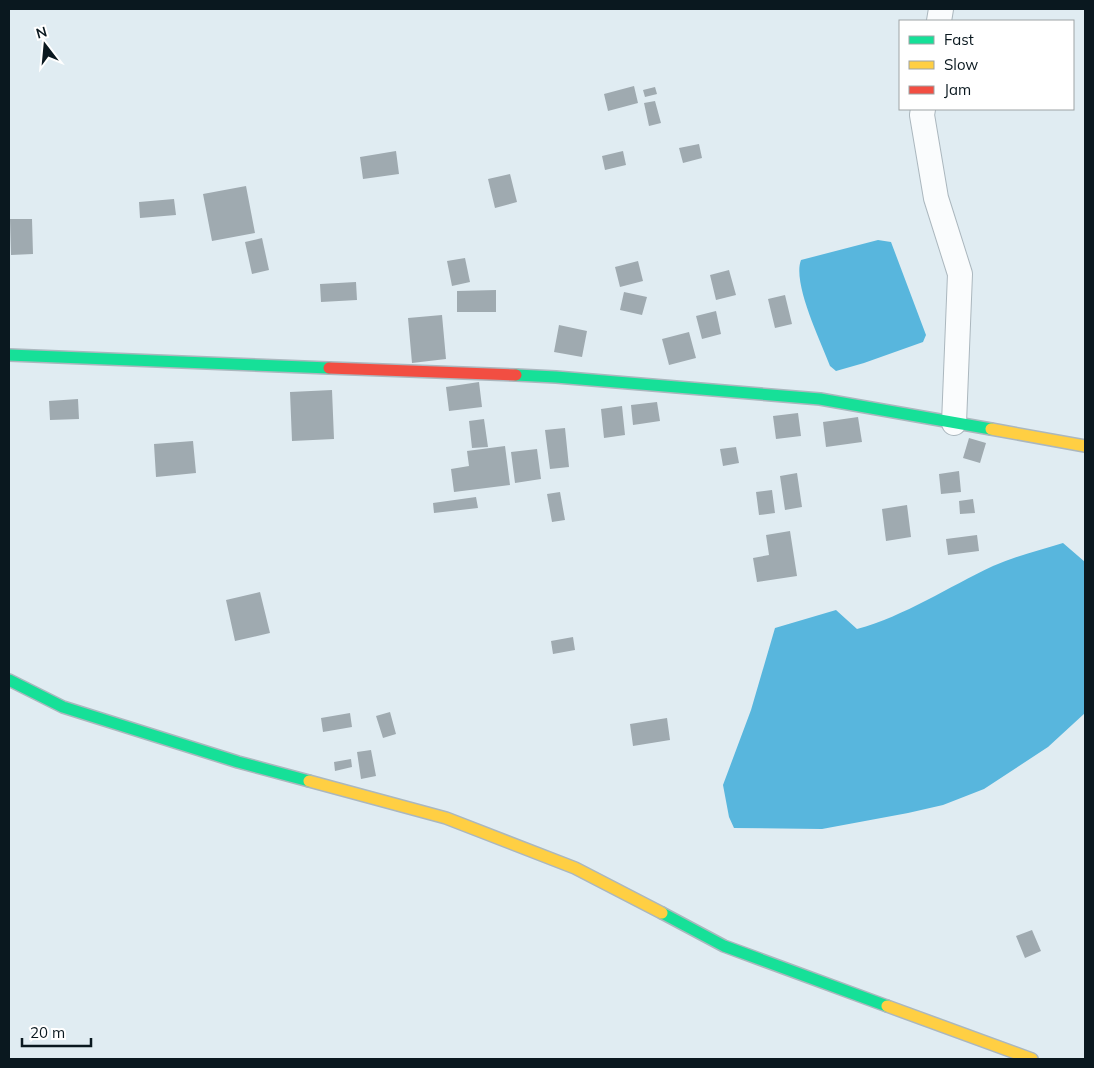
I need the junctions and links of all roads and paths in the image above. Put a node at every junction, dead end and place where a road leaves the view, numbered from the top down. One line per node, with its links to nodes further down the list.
1 (923, 110): 3 (street)
2 (9, 356): 3 (street)
3 (954, 423): 4 (street)
4 (1085, 446)
5 (9, 680): 6 (street)
6 (1032, 1059)

